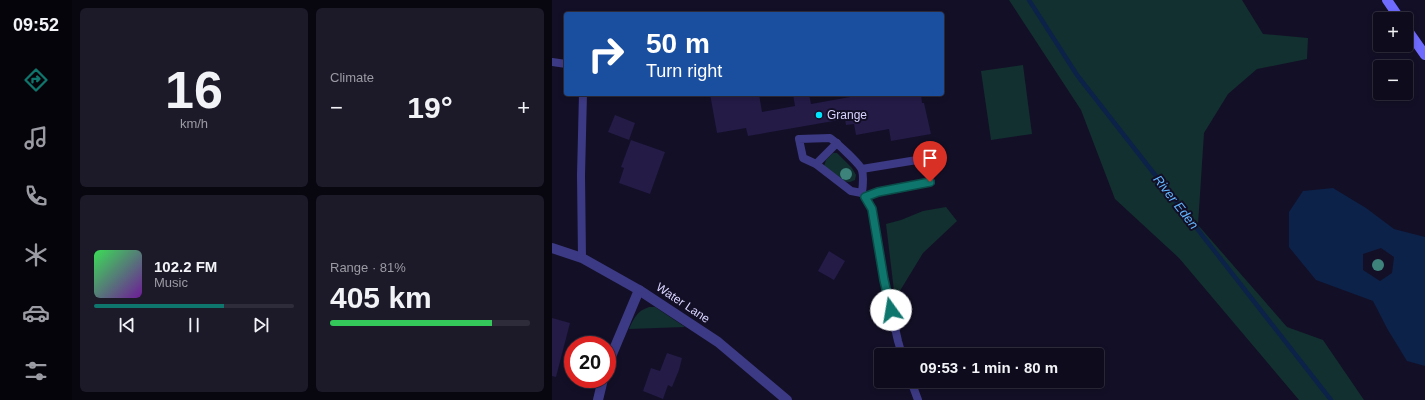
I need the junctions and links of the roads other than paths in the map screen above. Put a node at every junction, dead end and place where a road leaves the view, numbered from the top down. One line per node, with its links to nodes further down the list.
1 (1387, 0): 2 (main road)
2 (1395, 12)
3 (1413, 38): 4 (main road)
4 (1425, 55)
5 (552, 62): 6 (lane)
6 (564, 64)
7 (583, 96): 15 (lane)
8 (837, 143): 10 (lane); 10 (lane); 11 (lane)
9 (929, 158): 11 (lane)
10 (816, 164): 13 (lane)
11 (862, 169): 13 (lane)
12 (930, 182): 13 (lane)
13 (863, 195): 18 (lane)
14 (552, 248): 15 (street, Water Lane)
15 (582, 258): 16 (street, Water Lane)
16 (639, 290): 17 (street); 22 (street, Water Lane)
17 (616, 345)
18 (900, 348)
19 (601, 388): 21 (street)
20 (914, 388): 23 (lane)
21 (598, 400)
22 (788, 400)
23 (918, 400)

